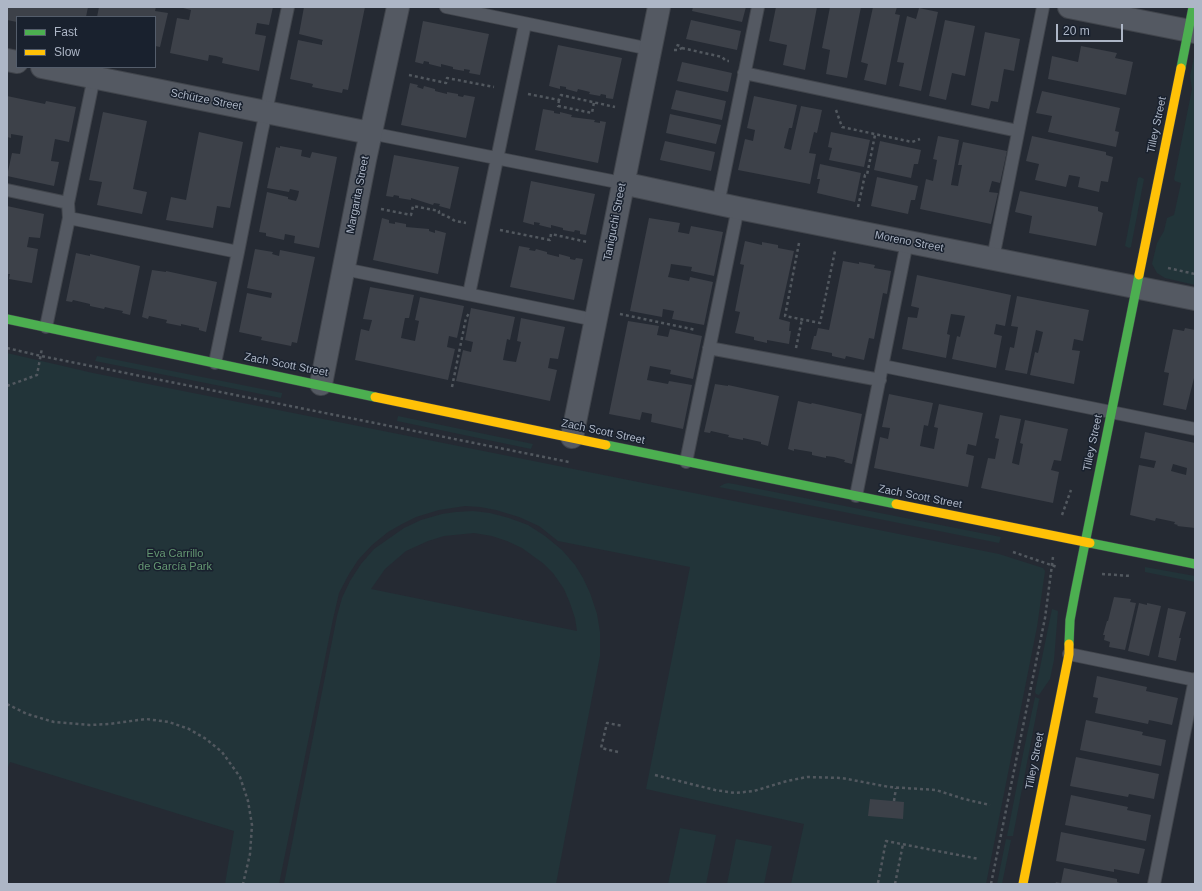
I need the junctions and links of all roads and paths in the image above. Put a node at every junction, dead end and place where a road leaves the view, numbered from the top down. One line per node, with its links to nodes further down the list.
1 (288, 7): 22 (lane)
2 (398, 7): 24 (street, Margarita Street)
3 (446, 7): 9 (lane)
4 (659, 7): 13 (street, Taniguchi Street)
5 (758, 7): 17 (lane)
6 (1043, 7): 23 (lane)
7 (1069, 7): 10 (street)
8 (1192, 7): 10 (street, Tilley Street)
9 (525, 24): 13 (lane); 27 (lane)
10 (1192, 32): 42 (street, Tilley Street)
11 (674, 44): 12 (path)
12 (682, 48): 14 (path); 15 (path)
13 (650, 49): 28 (street, Taniguchi Street)
14 (673, 50)
15 (733, 62)
16 (47, 68): 18 (street, Schütze Street)
17 (744, 73): 23 (lane); 31 (lane)
18 (94, 77): 22 (street, Schütze Street); 30 (lane)
19 (559, 100): 20 (path)
20 (594, 102)
21 (835, 108): 25 (path)
22 (265, 112): 24 (street, Schütze Street); 37 (lane)
23 (1018, 131): 38 (lane)
24 (370, 133): 27 (lane); 40 (street, Margarita Street)
25 (875, 135): 26 (path); 32 (path)
26 (920, 139)
27 (497, 158): 28 (lane); 43 (lane)
28 (622, 184): 31 (street, Moreno Street); 48 (street, Taniguchi Street)
29 (7, 190): 30 (lane)
30 (68, 203): 33 (lane)
31 (728, 206): 34 (street, Moreno Street); 50 (lane)
32 (858, 207)
33 (69, 218): 37 (lane); 49 (lane)
34 (907, 242): 38 (street, Moreno Street); 55 (lane)
35 (799, 243): 47 (path)
36 (836, 250): 47 (path)
37 (238, 252): 53 (lane)
38 (993, 258): 42 (street, Moreno Street)
39 (1168, 268): 41 (path)
40 (344, 269): 43 (lane); 58 (street, Margarita Street)
41 (1195, 274)
42 (1136, 287): 44 (street, Moreno Street); 61 (street, Tilley Street)
43 (471, 294): 48 (lane); 60 (path)
44 (1195, 299)
45 (620, 314): 50 (path)
46 (7, 319): 49 (street, Zach Scott Street)
47 (802, 319): 54 (path)
48 (595, 320): 63 (street, Taniguchi Street)
49 (46, 328): 53 (street, Zach Scott Street)
50 (712, 333): 52 (lane)
51 (7, 348): 65 (path)
52 (709, 348): 54 (lane); 64 (lane)
53 (215, 363): 58 (street, Zach Scott Street)
54 (793, 364): 57 (lane)
55 (882, 366): 57 (lane); 61 (lane)
56 (37, 375): 59 (path)
57 (880, 380): 66 (lane)
58 (321, 384): 63 (street, Zach Scott Street)
59 (7, 386)
60 (452, 387)
61 (1112, 411): 62 (lane); 67 (street, Tilley Street)
62 (1195, 429)
63 (572, 437): 64 (street, Zach Scott Street)
64 (686, 462): 66 (street, Zach Scott Street)
65 (573, 463)
66 (856, 496): 67 (street, Zach Scott Street)
67 (1085, 542): 70 (street, Zach Scott Street); 73 (street, Tilley Street)
68 (1053, 553): 71 (path, Tilley Street)
69 (1034, 559): 71 (path)
70 (1195, 564)
71 (1051, 566): 72 (path); 87 (path, Tilley Street)
72 (1059, 567)
73 (1069, 654): 74 (lane); 88 (street, Tilley Street)
74 (1195, 679): 89 (lane)
75 (7, 704): 85 (path)
76 (623, 726): 77 (path)
77 (618, 752)
78 (655, 776): 79 (path)
79 (896, 788): 80 (path); 81 (path)
80 (894, 802)
81 (990, 805)
82 (903, 844): 83 (path); 84 (path); 86 (path)
83 (980, 860)
84 (878, 883)
85 (244, 884)
86 (895, 884)
87 (991, 884)
88 (1023, 884)
89 (1154, 884)

